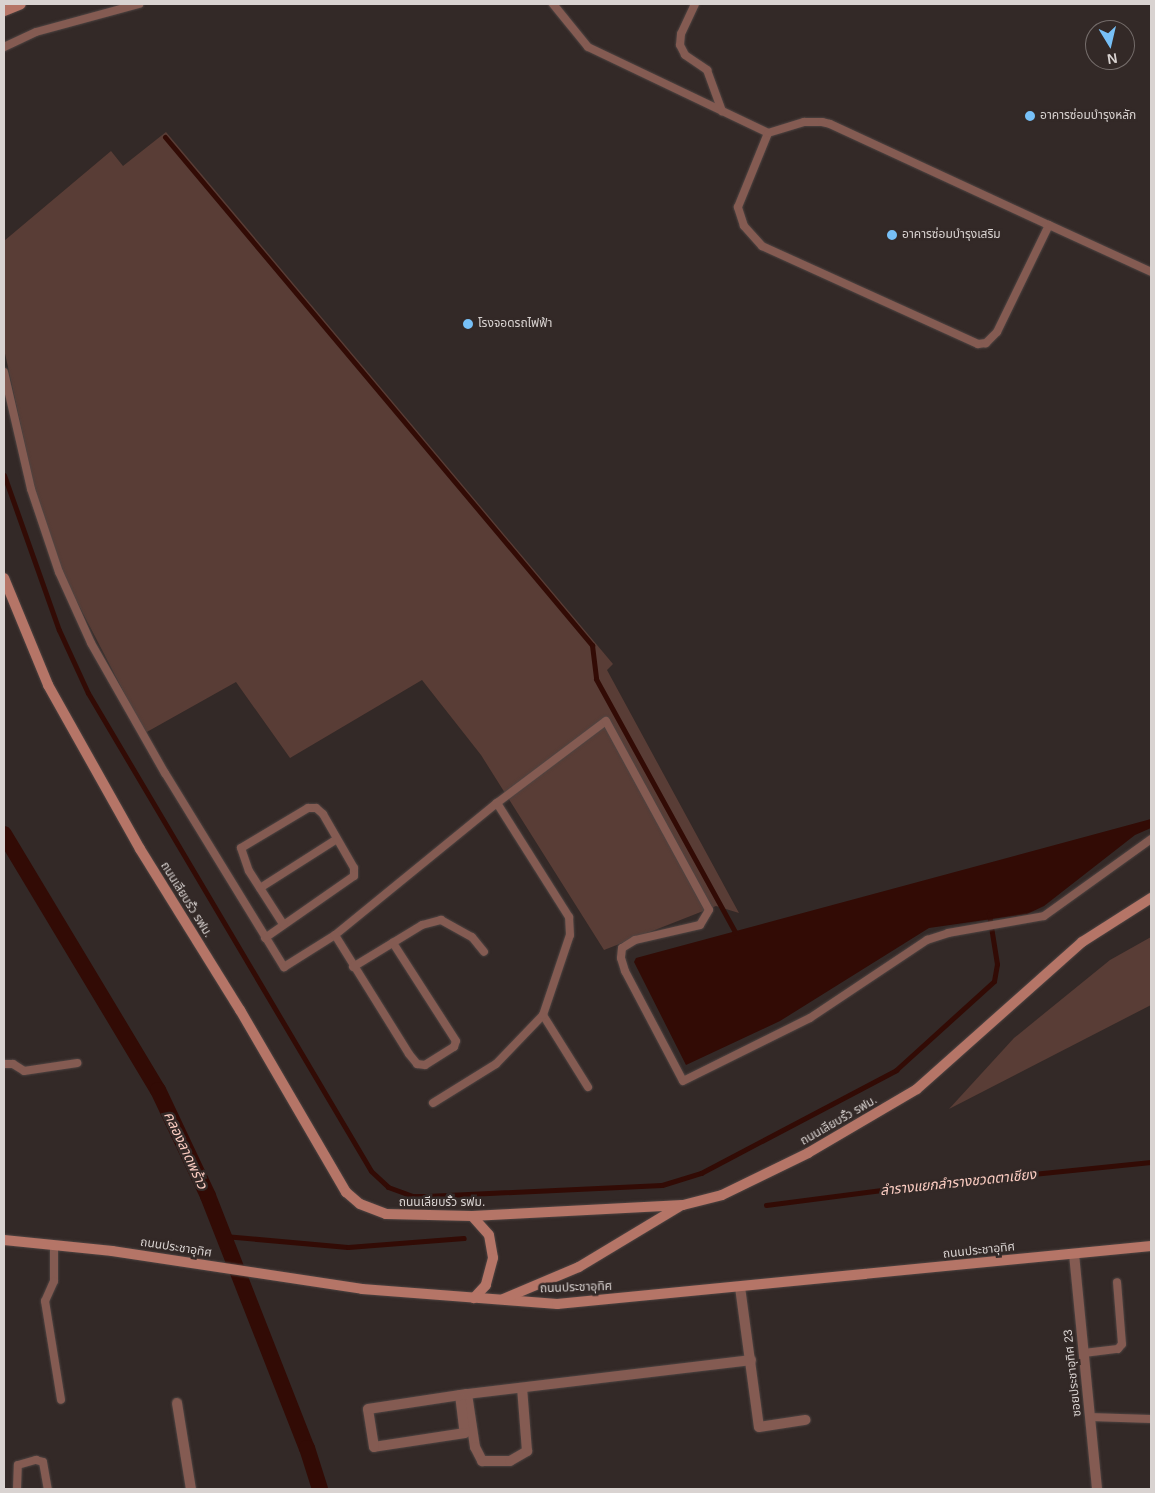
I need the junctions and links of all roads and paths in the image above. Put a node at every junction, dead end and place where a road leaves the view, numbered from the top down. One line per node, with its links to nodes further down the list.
1 (21, 4): 5 (street)
2 (139, 4): 6 (lane)
3 (553, 4): 7 (lane)
4 (695, 4): 7 (lane)
5 (4, 11)
6 (4, 48)
7 (722, 110): 8 (lane)
8 (768, 133): 9 (lane); 9 (lane)
9 (1049, 225): 10 (lane)
10 (1151, 272)
11 (4, 372): 20 (lane)
12 (4, 578): 30 (street, ถนนเลียบรั้ว รฟม.)
13 (497, 803): 14 (lane); 19 (lane); 24 (lane)
14 (1151, 839)
15 (337, 840): 16 (lane); 16 (lane); 18 (lane)
16 (260, 888): 18 (lane)
17 (1151, 898): 29 (street, ถนนเลียบรั้ว รฟม.)
18 (283, 924): 20 (lane)
19 (335, 935): 20 (lane); 23 (lane)
20 (265, 938)
21 (393, 943): 22 (lane); 23 (lane); 23 (lane)
22 (484, 952)
23 (353, 967)
24 (543, 1016): 27 (lane); 28 (lane)
25 (78, 1063): 26 (lane)
26 (4, 1064)
27 (588, 1087)
28 (434, 1103)
29 (683, 1205): 30 (street, ถนนเลียบรั้ว รฟม.); 38 (street)
30 (472, 1216): 37 (street)
31 (4, 1240): 32 (street, ถนนประชาอุทิศ)
32 (54, 1245): 37 (street, ถนนประชาอุทิศ); 43 (lane)
33 (1151, 1246): 34 (street, ถนนประชาอุทิศ)
34 (1074, 1254): 36 (street, ถนนประชาอุทิศ); 39 (street, ซอยประชาอุทิศ 23)
35 (1117, 1282): 39 (lane)
36 (740, 1287): 38 (street, ถนนประชาอุทิศ); 40 (street)
37 (474, 1298): 38 (street, ถนนประชาอุทิศ)
38 (500, 1300)
39 (1084, 1353): 45 (street, ซอยประชาอุทิศ 23)
40 (751, 1360): 41 (street); 47 (street)
41 (522, 1388): 42 (street); 42 (street)
42 (463, 1395): 42 (street)
43 (60, 1400)
44 (177, 1403): 50 (street)
45 (1090, 1417): 46 (lane); 51 (street, ซอยประชาอุทิศ 23)
46 (1151, 1419)
47 (805, 1420)
48 (17, 1489): 49 (lane)
49 (48, 1489)
50 (191, 1489)
51 (1097, 1489)

